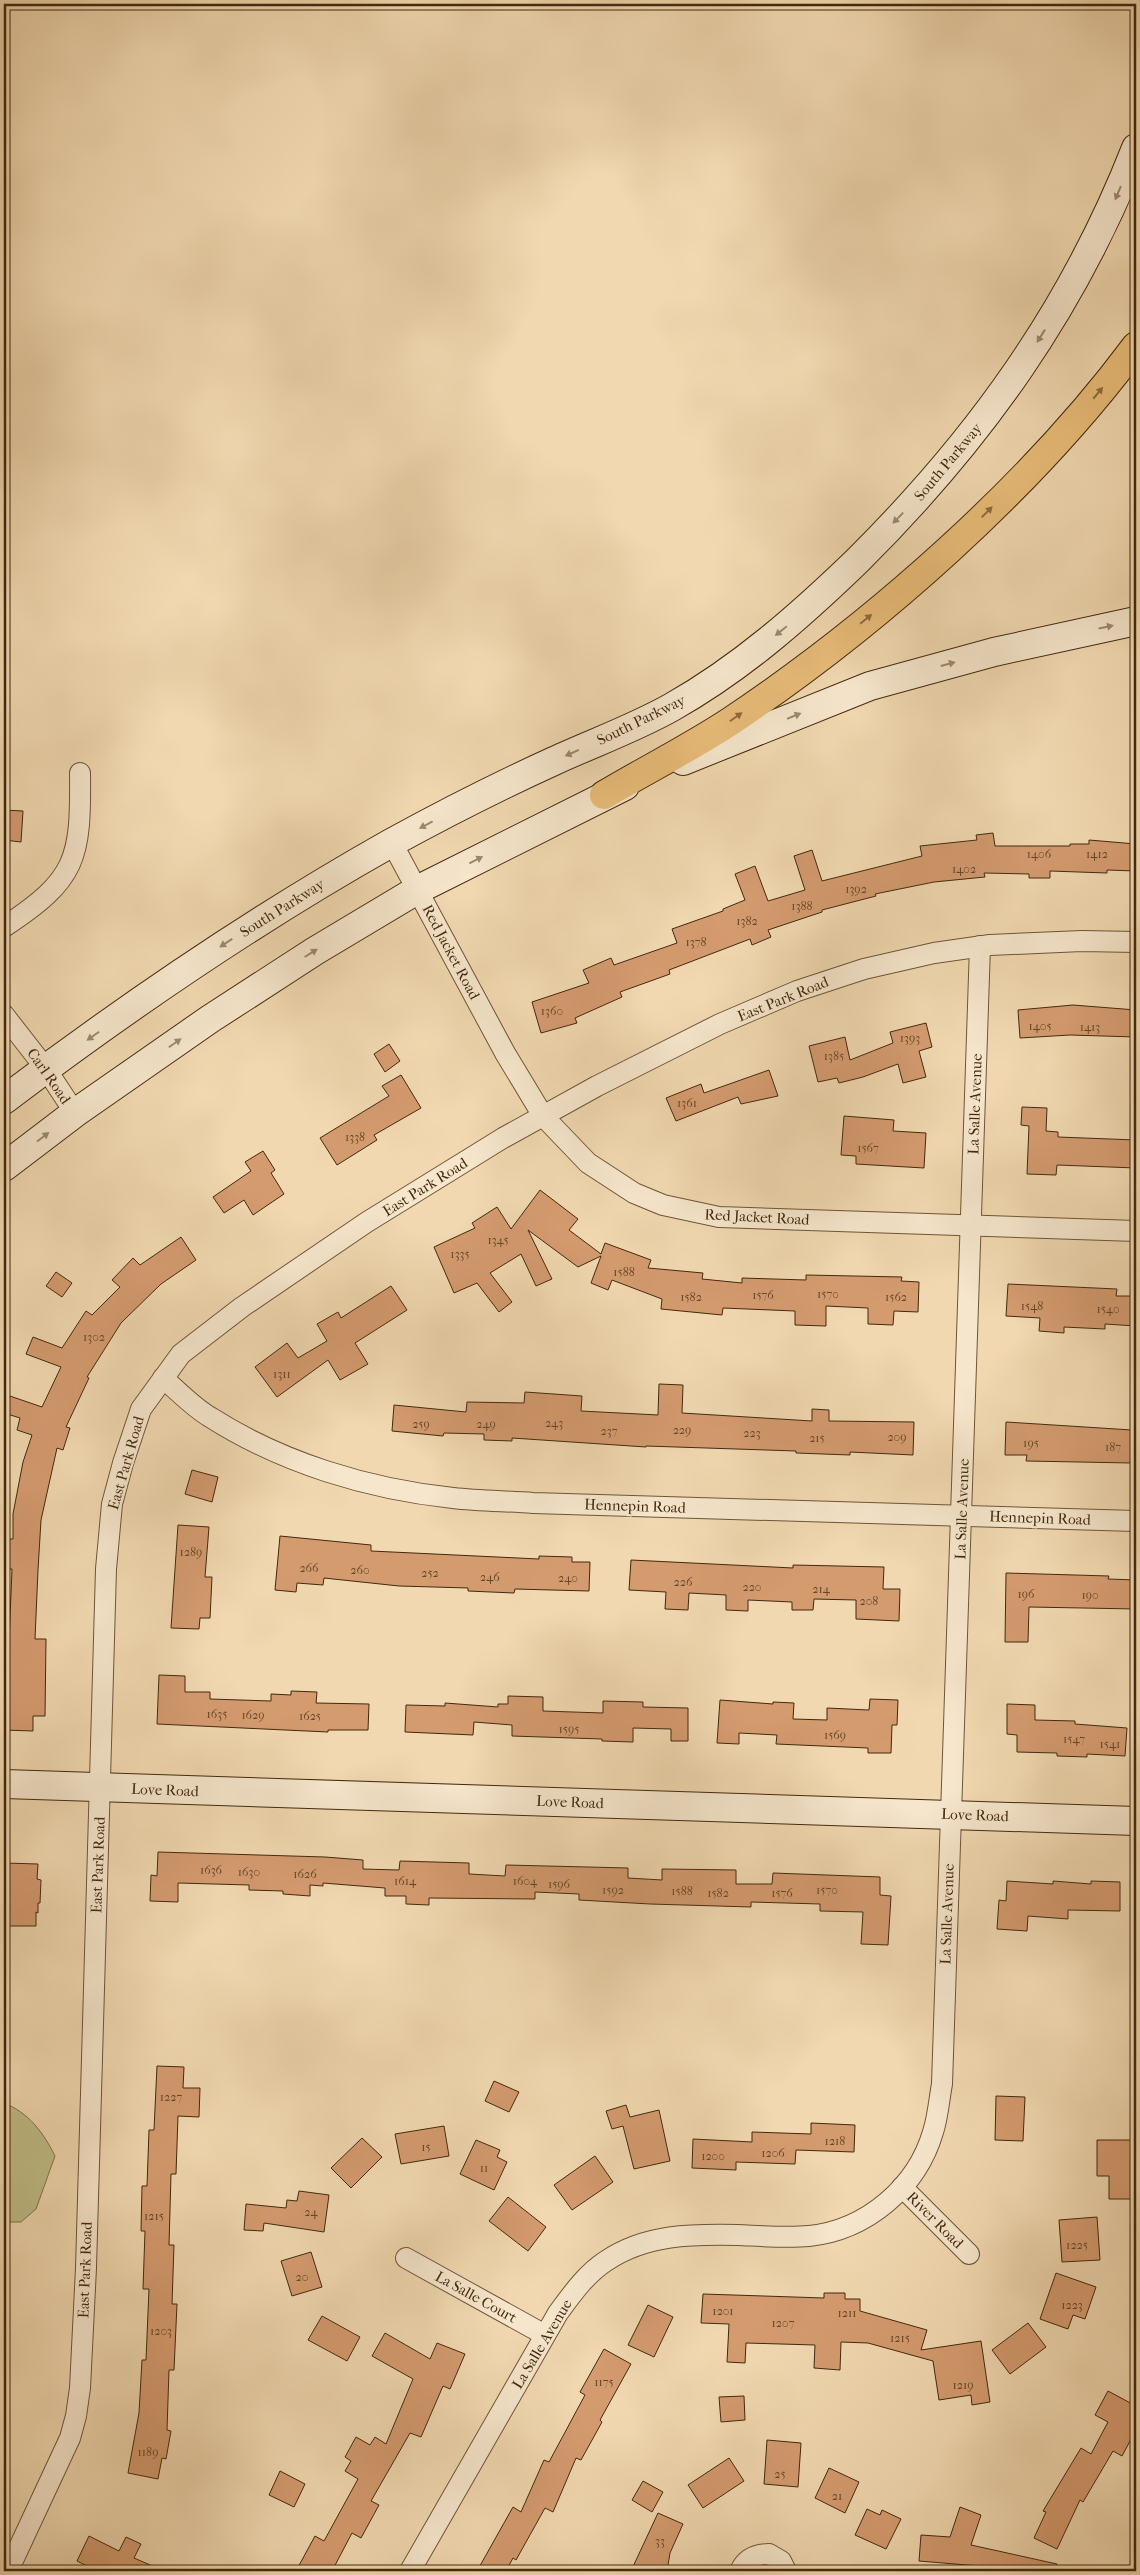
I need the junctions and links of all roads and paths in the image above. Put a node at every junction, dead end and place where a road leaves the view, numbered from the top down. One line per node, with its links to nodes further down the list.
1 (1136, 148): 6 (main road, South Parkway, one-way to 6)
2 (1136, 346): 5 (highway, one-way to 2)
3 (1136, 621): 5 (main road, one-way to 3)
4 (80, 774): 8 (street)
5 (604, 795): 7 (main road, one-way to 5)
6 (392, 843): 7 (street, Red Jacket Road); 12 (main road, South Parkway, one-way to 12)
7 (417, 890): 14 (main road, one-way to 7); 15 (street, Red Jacket Road)
8 (4, 927)
9 (1136, 942): 10 (street, East Park Road)
10 (980, 946): 15 (street, East Park Road); 17 (street, La Salle Avenue)
11 (4, 1015): 12 (street, Carl Road)
12 (46, 1069): 13 (main road, South Parkway); 14 (street, Carl Road)
13 (4, 1100)
14 (75, 1113): 16 (main road, one-way to 14)
15 (543, 1116): 17 (street, Red Jacket Road); 19 (street, East Park Road)
16 (4, 1167)
17 (971, 1225): 18 (street, Red Jacket Road); 20 (street, La Salle Avenue)
18 (1136, 1231)
19 (163, 1378): 20 (street, Hennepin Road); 23 (street, East Park Road)
20 (962, 1516): 21 (street, Hennepin Road); 24 (street, La Salle Avenue)
21 (1136, 1521)
22 (4, 1784): 23 (main road, Love Road)
23 (101, 1788): 24 (main road, Love Road); 30 (street, East Park Road)
24 (950, 1814): 25 (main road, Love Road); 26 (street, La Salle Avenue)
25 (1136, 1821)
26 (902, 2187): 27 (street, River Road); 29 (street, La Salle Avenue)
27 (969, 2254)
28 (406, 2258): 29 (street, La Salle Court)
29 (545, 2335): 31 (street, La Salle Avenue)
30 (8, 2571)
31 (410, 2571)
32 (740, 2571): 33 (street)
33 (786, 2571)

